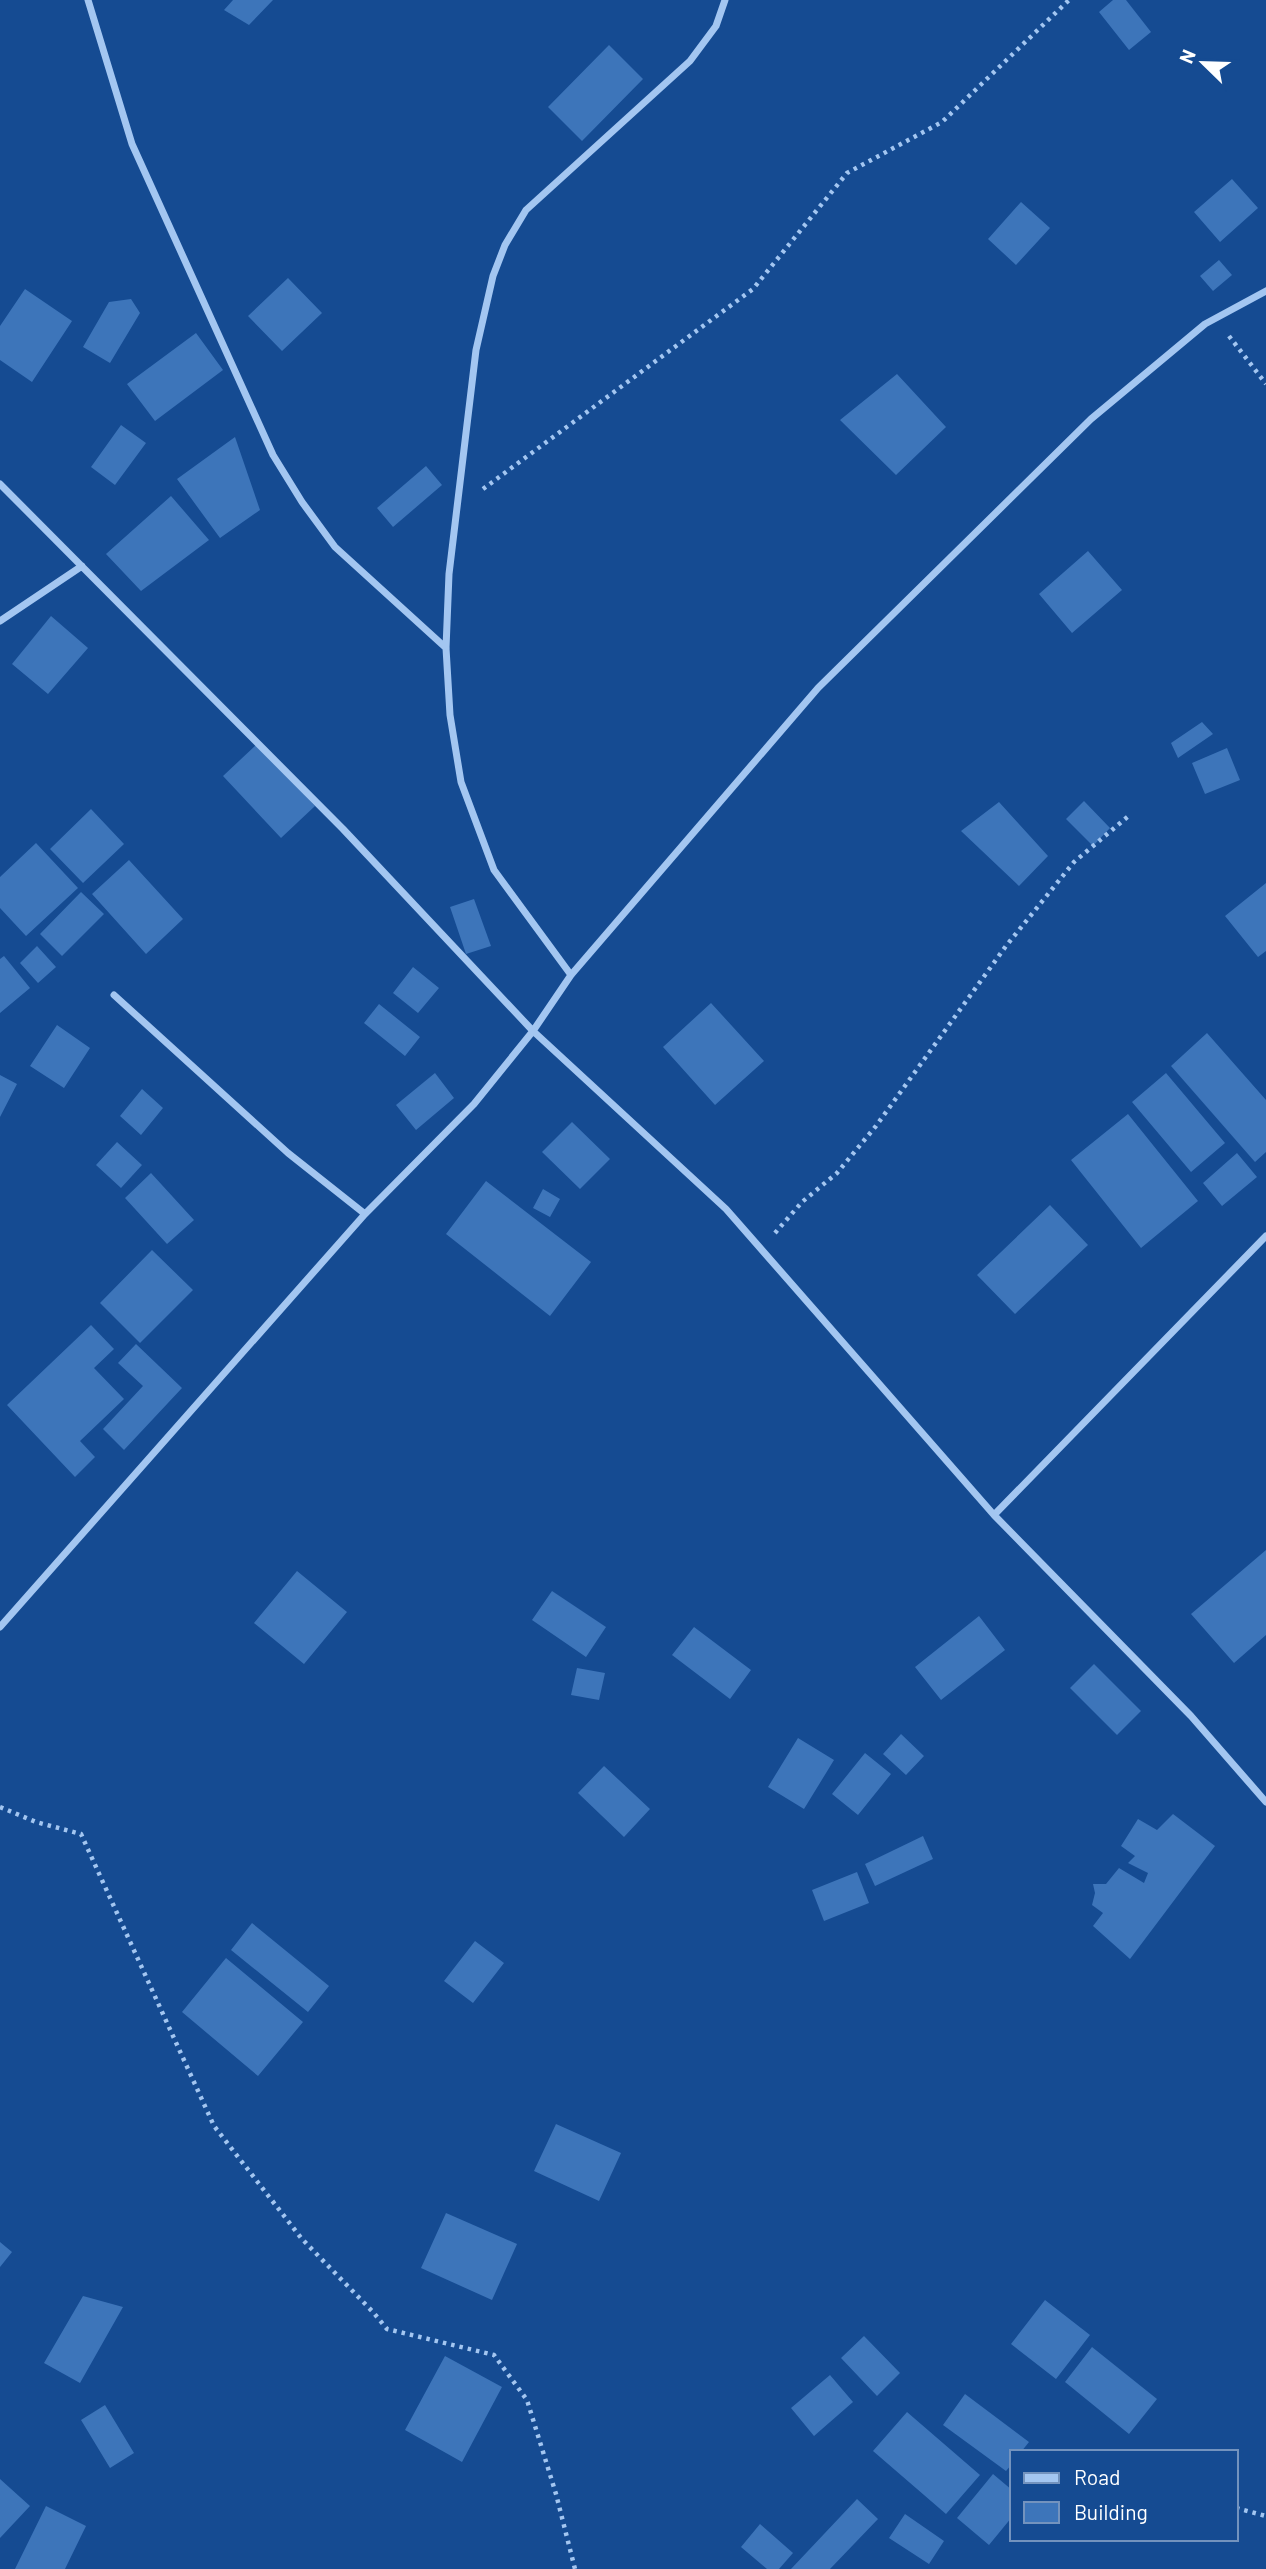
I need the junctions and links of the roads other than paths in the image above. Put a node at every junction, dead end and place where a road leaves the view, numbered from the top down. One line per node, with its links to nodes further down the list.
1 (88, 0): 7 (street)
2 (725, 0): 7 (street)
3 (1266, 291): 8 (street)
4 (0, 484): 5 (street)
5 (82, 566): 6 (street); 10 (street)
6 (0, 621)
7 (446, 648): 8 (street)
8 (571, 975): 10 (street)
9 (114, 995): 11 (street)
10 (533, 1031): 11 (street); 13 (street)
11 (365, 1214): 14 (street)
12 (1266, 1236): 13 (street)
13 (994, 1515): 15 (street)
14 (0, 1627)
15 (1266, 1802)

